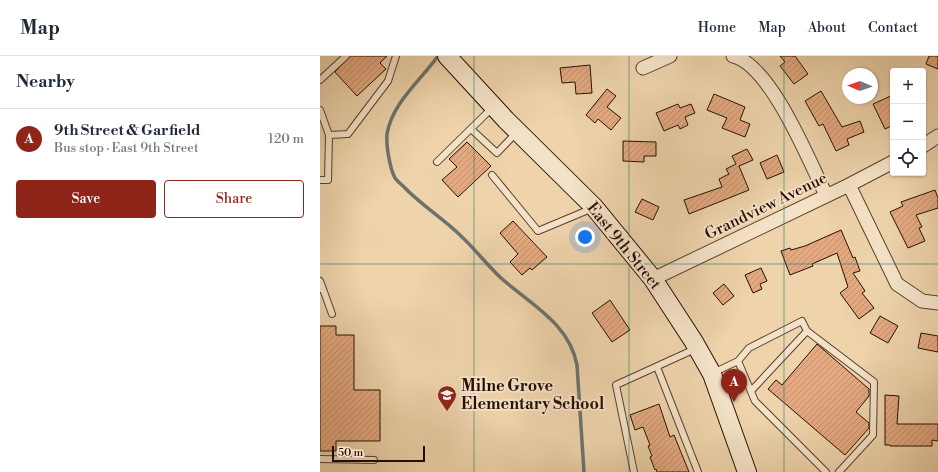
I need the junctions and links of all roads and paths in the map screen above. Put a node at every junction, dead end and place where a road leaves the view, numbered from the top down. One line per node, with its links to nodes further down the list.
1 (346, 56): 7 (lane)
2 (396, 56): 12 (lane)
3 (447, 56): 8 (main road, East 9th Street)
4 (670, 56): 6 (street)
5 (733, 56): 20 (street)
6 (643, 68)
7 (320, 80)
8 (494, 107): 10 (lane); 11 (main road, East 9th Street)
9 (320, 110): 12 (lane)
10 (471, 129): 11 (lane); 15 (lane)
11 (518, 132): 21 (main road, East 9th Street)
12 (329, 135): 18 (lane)
13 (938, 136): 14 (street)
14 (926, 144)
15 (437, 162)
16 (890, 164): 19 (street, Grandview Avenue)
17 (492, 175): 21 (lane)
18 (320, 180)
19 (849, 185): 20 (street, Grandview Avenue); 25 (street)
20 (826, 195): 22 (street, Grandview Avenue)
21 (594, 208): 22 (main road, East 9th Street)
22 (653, 279): 28 (main road, East 9th Street)
23 (320, 281): 24 (lane)
24 (322, 289): 26 (lane)
25 (938, 304)
26 (332, 314)
27 (807, 331): 29 (lane); 32 (lane); 39 (lane)
28 (697, 349): 30 (lane); 31 (main road, East 9th Street)
29 (738, 361): 31 (lane); 32 (lane)
30 (657, 367): 35 (lane); 36 (lane)
31 (712, 374): 37 (main road, East 9th Street)
32 (751, 391): 38 (lane)
33 (320, 459): 34 (lane)
34 (374, 460)
35 (634, 472)
36 (698, 472)
37 (747, 472)
38 (826, 472)
39 (838, 472)

